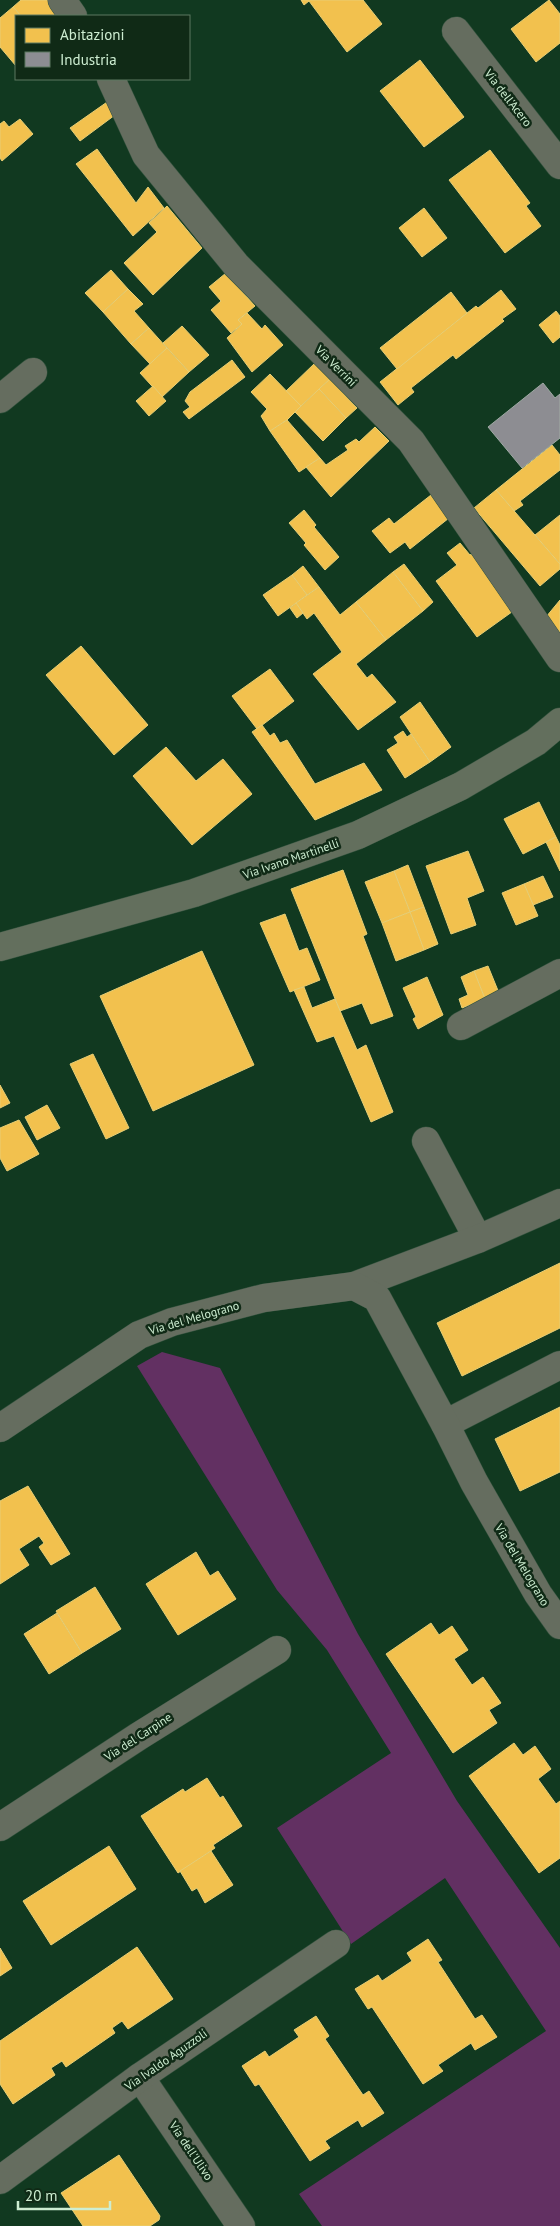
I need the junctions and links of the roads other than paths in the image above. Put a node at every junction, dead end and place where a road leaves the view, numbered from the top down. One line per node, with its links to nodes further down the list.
1 (62, 0): 2 (street)
2 (72, 15)
3 (456, 31): 5 (street, Via dell'Acero)
4 (111, 80): 8 (street, Via Verrini)
5 (560, 165)
6 (33, 372): 7 (street)
7 (0, 399)
8 (560, 658)
9 (560, 722): 10 (street, Via Ivano Martinelli)
10 (0, 947)
11 (560, 973): 12 (street)
12 (461, 1026)
13 (426, 1141): 15 (street)
14 (560, 1203): 15 (street, Via del Melograno)
15 (478, 1239): 16 (street, Via del Melograno)
16 (354, 1286): 18 (street, Via del Melograno); 19 (street, Via del Melograno)
17 (560, 1365): 18 (street)
18 (445, 1424): 20 (street, Via del Melograno)
19 (0, 1428)
20 (560, 1625)
21 (277, 1650): 22 (street, Via del Carpine)
22 (0, 1827)
23 (336, 1944): 24 (street, Via Ivaldo Aguzzoli)
24 (140, 2077): 25 (street, Via Ivaldo Aguzzoli); 26 (street, Via dell'Ulivo)
25 (0, 2180)
26 (241, 2226)

